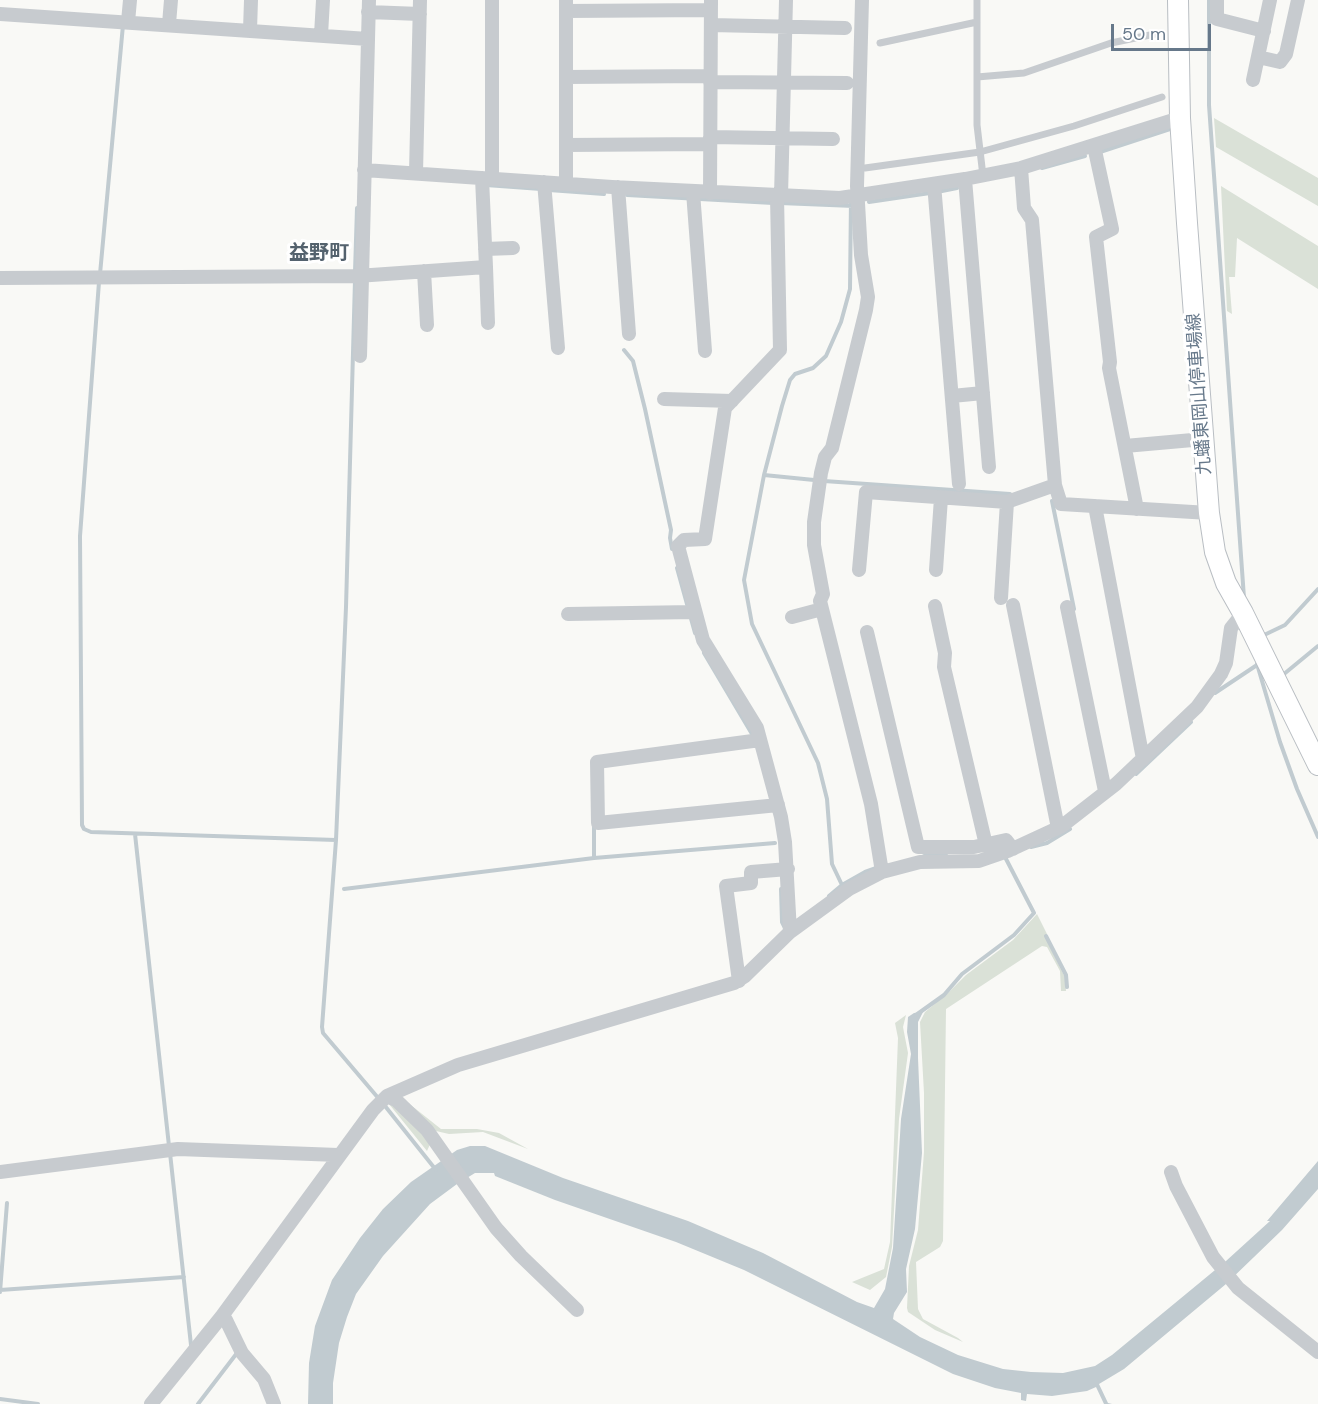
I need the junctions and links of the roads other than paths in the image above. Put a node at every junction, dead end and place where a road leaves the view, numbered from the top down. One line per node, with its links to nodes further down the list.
1 (130, 0): 18 (street)
2 (171, 0): 20 (street)
3 (251, 0): 24 (street)
4 (323, 0): 27 (street)
5 (492, 0): 51 (street)
6 (786, 0): 22 (street)
7 (862, 0): 58 (street)
8 (976, 0): 19 (lane)
9 (1178, 0): 38 (main road, 九蟠東岡山停車場線)
10 (1217, 0): 25 (street)
11 (1270, 0): 25 (street)
12 (1298, 0): 30 (street)
13 (711, 5): 15 (street); 21 (street)
14 (369, 6): 16 (street); 28 (street)
15 (566, 6): 32 (street)
16 (420, 7): 48 (street)
17 (0, 14): 18 (street)
18 (125, 22): 20 (street)
19 (977, 22): 29 (lane); 31 (lane)
20 (169, 24): 24 (street)
21 (711, 25): 22 (street); 33 (street)
22 (786, 27): 23 (street); 35 (street)
23 (845, 28)
24 (250, 30): 27 (street)
25 (1264, 31): 30 (street)
26 (1155, 34): 31 (lane)
27 (321, 35): 28 (street)
28 (363, 38): 47 (street)
29 (880, 43)
30 (1258, 57): 34 (street)
31 (977, 76): 44 (lane)
32 (566, 77): 33 (street); 42 (street)
33 (711, 79): 35 (street); 41 (street)
34 (1253, 80)
35 (784, 82): 36 (street); 39 (street)
36 (846, 83)
37 (1162, 97): 44 (lane)
38 (1180, 118): 43 (street); 76 (main road, 九蟠東岡山停車場線)
39 (782, 138): 40 (street); 41 (street); 59 (street)
40 (833, 139)
41 (710, 141): 42 (street); 56 (street)
42 (566, 145): 52 (street)
43 (1094, 146): 46 (street); 77 (street)
44 (980, 152): 45 (lane); 49 (lane)
45 (865, 168)
46 (1021, 168): 49 (street); 80 (street)
47 (364, 170): 48 (street); 64 (street)
48 (416, 173): 51 (street)
49 (983, 176): 50 (street)
50 (965, 180): 53 (street); 72 (street)
51 (484, 181): 54 (street); 61 (street)
52 (566, 184): 54 (street); 55 (street)
53 (934, 184): 58 (street); 73 (street)
54 (545, 187): 69 (street)
55 (618, 187): 57 (street); 68 (street)
56 (710, 193): 57 (street); 59 (street)
57 (693, 196): 70 (street)
58 (853, 197): 59 (street); 90 (street)
59 (778, 200): 75 (street)
60 (513, 248): 61 (street)
61 (485, 249): 62 (street)
62 (486, 267): 63 (street); 66 (street)
63 (424, 271): 64 (street); 67 (street)
64 (357, 276): 65 (street); 71 (street)
65 (0, 278)
66 (488, 323)
67 (427, 325)
68 (629, 334)
69 (558, 348)
70 (705, 351)
71 (360, 356)
72 (983, 393): 73 (street); 78 (street)
73 (952, 396): 79 (street)
74 (664, 399): 75 (street)
75 (732, 401): 91 (street)
76 (1204, 439): 77 (street); 85 (main road, 九蟠東岡山停車場線)
77 (1125, 446): 83 (street)
78 (989, 467)
79 (959, 484)
80 (1056, 485): 82 (street); 84 (street)
81 (941, 498): 82 (street); 86 (street); 87 (street)
82 (1007, 502): 101 (street)
83 (1137, 505): 84 (street); 85 (street)
84 (1095, 506): 97 (street)
85 (1209, 513): 92 (main road, 九蟠東岡山停車場線)
86 (859, 570)
87 (936, 570)
88 (935, 606): 102 (street)
89 (1067, 607): 99 (street)
90 (822, 609): 94 (street); 105 (street)
91 (690, 612): 93 (street); 96 (street)
92 (1243, 613): 97 (street); 98 (main road, 九蟠東岡山停車場線)
93 (568, 614)
94 (792, 617)
95 (867, 632): 104 (street)
96 (760, 740): 100 (street); 100 (street)
97 (1143, 759): 99 (street)
98 (1318, 765)
99 (1105, 791): 101 (street)
100 (778, 805): 106 (street)
101 (1058, 828): 103 (street)
102 (986, 845): 103 (street); 104 (street)
103 (1013, 849): 104 (street)
104 (919, 856): 105 (street)
105 (881, 868): 107 (street)
106 (788, 869): 107 (street); 108 (street)
107 (790, 932): 108 (street)
108 (739, 981): 109 (street)
109 (383, 1100): 110 (street); 113 (street)
110 (338, 1155): 111 (street); 114 (street)
111 (0, 1172)
112 (1171, 1172): 115 (street)
113 (577, 1310)
114 (224, 1318): 116 (street); 117 (street)
115 (1318, 1352)
116 (151, 1404)
117 (274, 1404)

